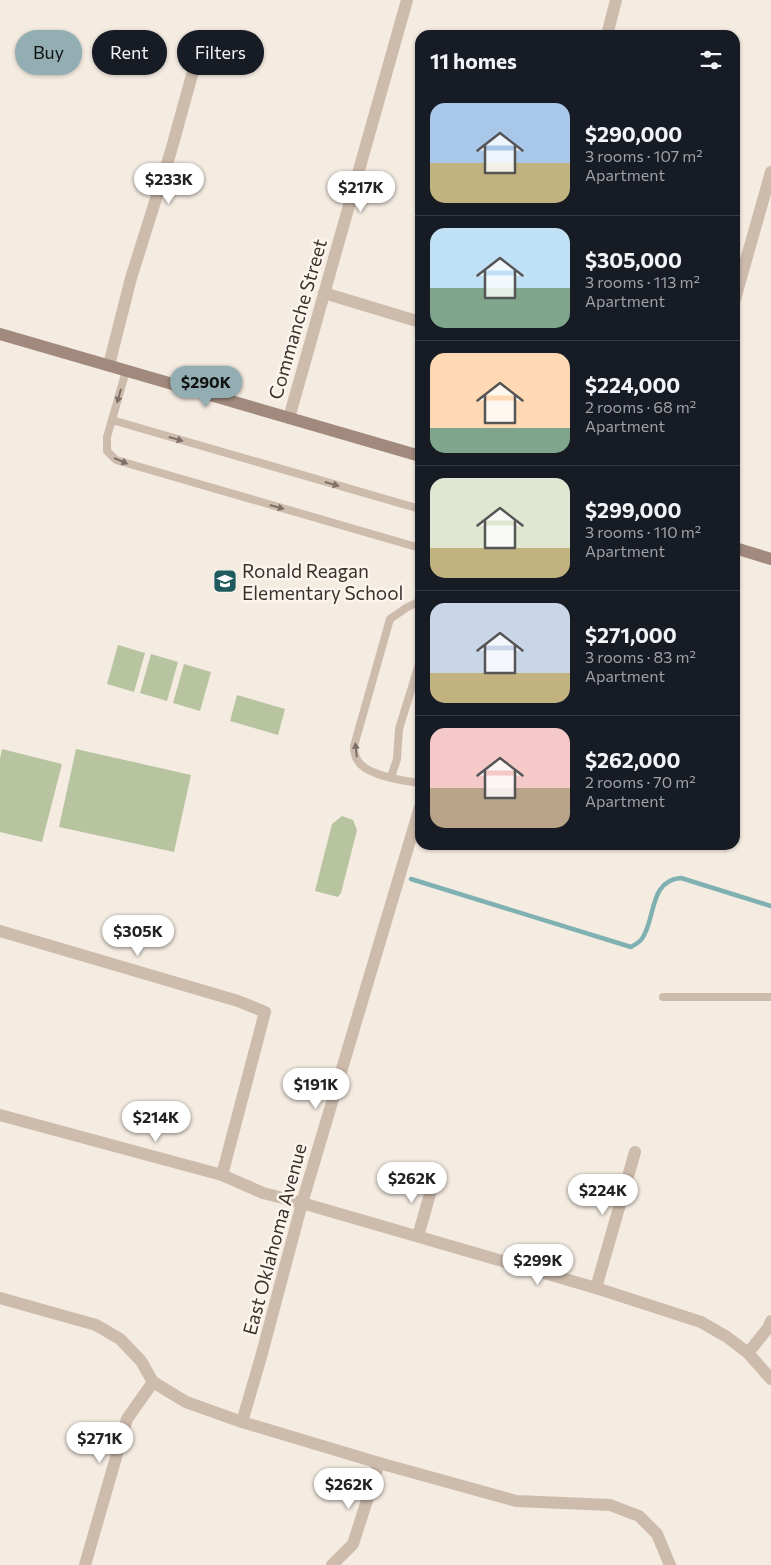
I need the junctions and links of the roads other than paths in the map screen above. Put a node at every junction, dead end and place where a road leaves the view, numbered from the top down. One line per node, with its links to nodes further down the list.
1 (407, 0): 7 (street, Commanche Street)
2 (616, 0): 3 (street)
3 (608, 30)
4 (192, 75): 10 (street)
5 (770, 177): 6 (street)
6 (740, 282)
7 (324, 293): 8 (street); 12 (street, Commanche Street)
8 (415, 320)
9 (0, 334): 10 (main road)
10 (109, 366): 11 (main road)
11 (126, 371): 12 (main road); 13 (lane, one-way to 13)
12 (289, 418): 14 (main road)
13 (112, 420): 15 (lane, one-way to 15); 16 (lane, one-way to 16)
14 (415, 455)
15 (415, 508)
16 (415, 547)
17 (740, 550): 18 (main road)
18 (771, 559)
19 (415, 604): 21 (lane, one-way to 19)
20 (415, 677): 21 (lane)
21 (390, 777): 22 (lane)
22 (415, 783)
23 (415, 824): 31 (street, East Oklahoma Avenue)
24 (0, 931): 29 (street)
25 (771, 997): 26 (lane)
26 (663, 998)
27 (0, 1115): 29 (street)
28 (635, 1152): 33 (street)
29 (222, 1175): 31 (street)
30 (434, 1180): 32 (street)
31 (302, 1203): 32 (street); 39 (street, East Oklahoma Avenue)
32 (418, 1236): 33 (street)
33 (596, 1288): 36 (street)
34 (0, 1298): 38 (street)
35 (771, 1321): 36 (street)
36 (748, 1353): 37 (street)
37 (771, 1380)
38 (153, 1382): 39 (street); 41 (street)
39 (242, 1422): 40 (street)
40 (379, 1463): 42 (street); 43 (street)
41 (85, 1565)
42 (332, 1565)
43 (670, 1565)

